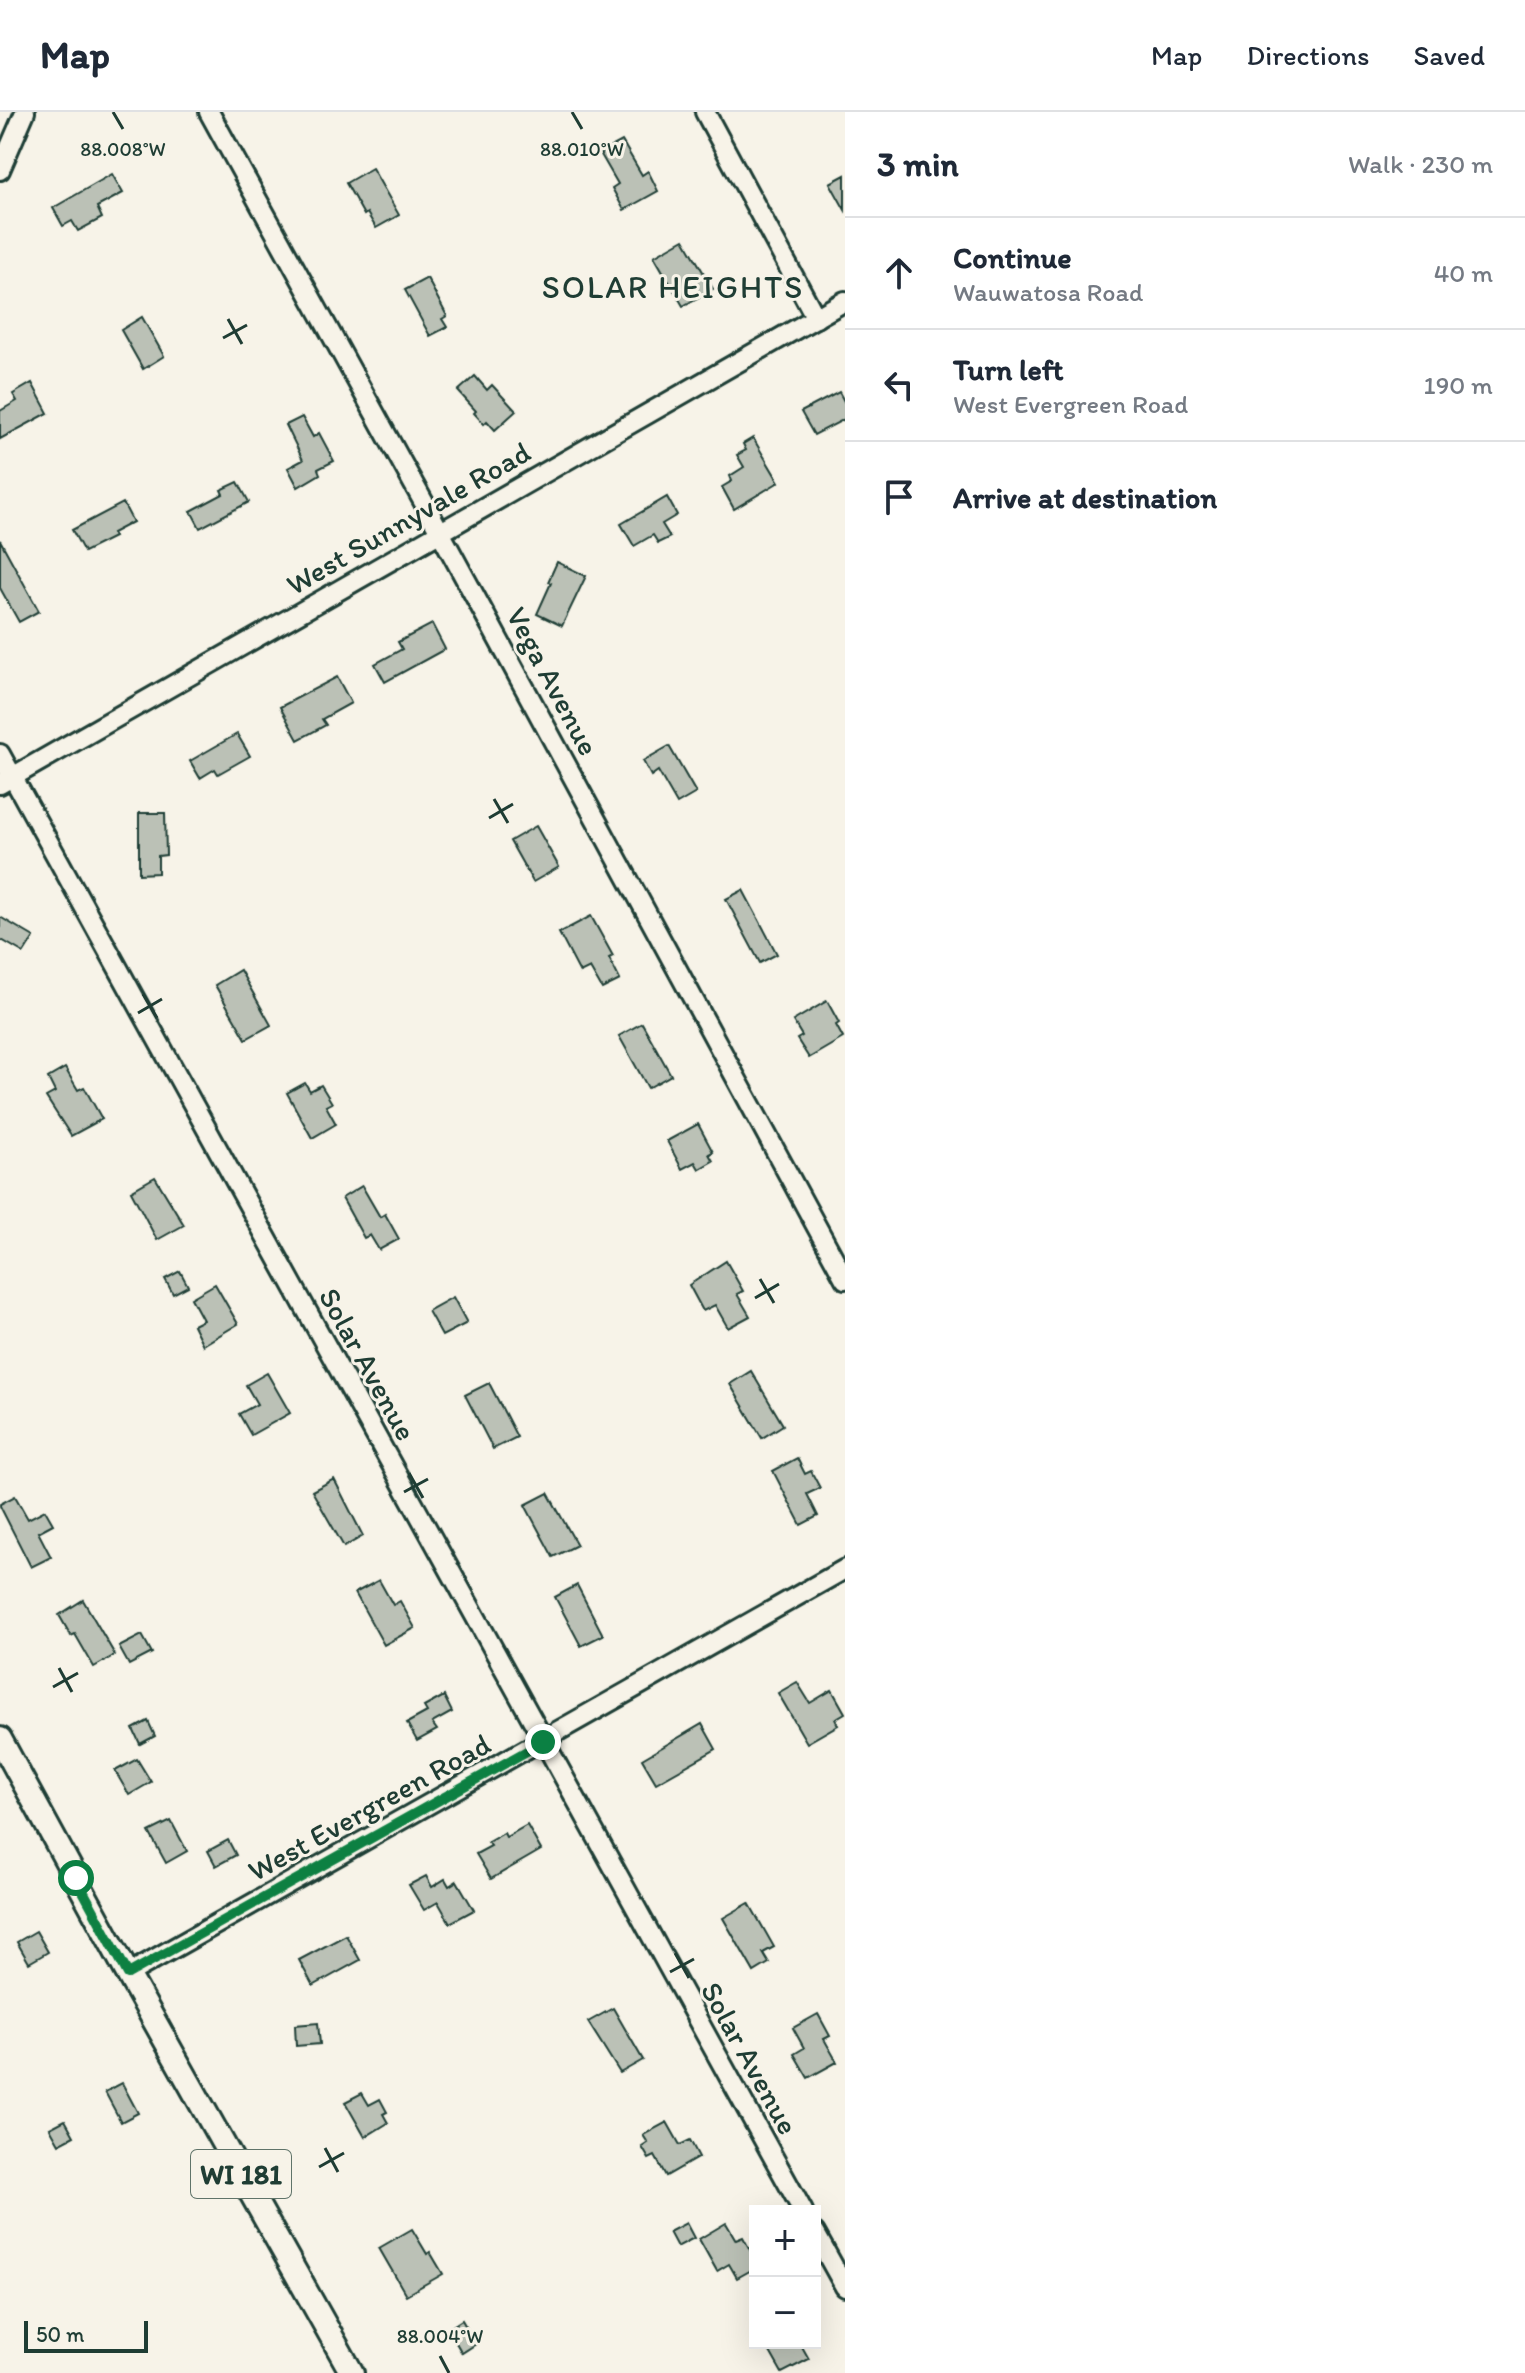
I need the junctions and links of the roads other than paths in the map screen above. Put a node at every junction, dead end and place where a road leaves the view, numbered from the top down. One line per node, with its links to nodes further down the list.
1 (25, 112): 4 (street)
2 (209, 112): 7 (street, Vega Avenue)
3 (705, 112): 6 (street)
4 (0, 170)
5 (845, 301): 6 (street, West Sunnyvale Road)
6 (816, 318): 7 (street, West Sunnyvale Road)
7 (440, 532): 9 (street, West Sunnyvale Road); 10 (street, Vega Avenue)
8 (0, 754): 9 (street, Solar Avenue)
9 (6, 780): 13 (street, Solar Avenue)
10 (845, 1279)
11 (845, 1569): 13 (street, West Evergreen Road)
12 (0, 1739): 14 (main road, WI 181)
13 (543, 1742): 14 (street, West Evergreen Road); 15 (street, Solar Avenue)
14 (128, 1974): 18 (main road, WI 181)
15 (800, 2205)
16 (821, 2244): 17 (street)
17 (845, 2287)
18 (352, 2373)

